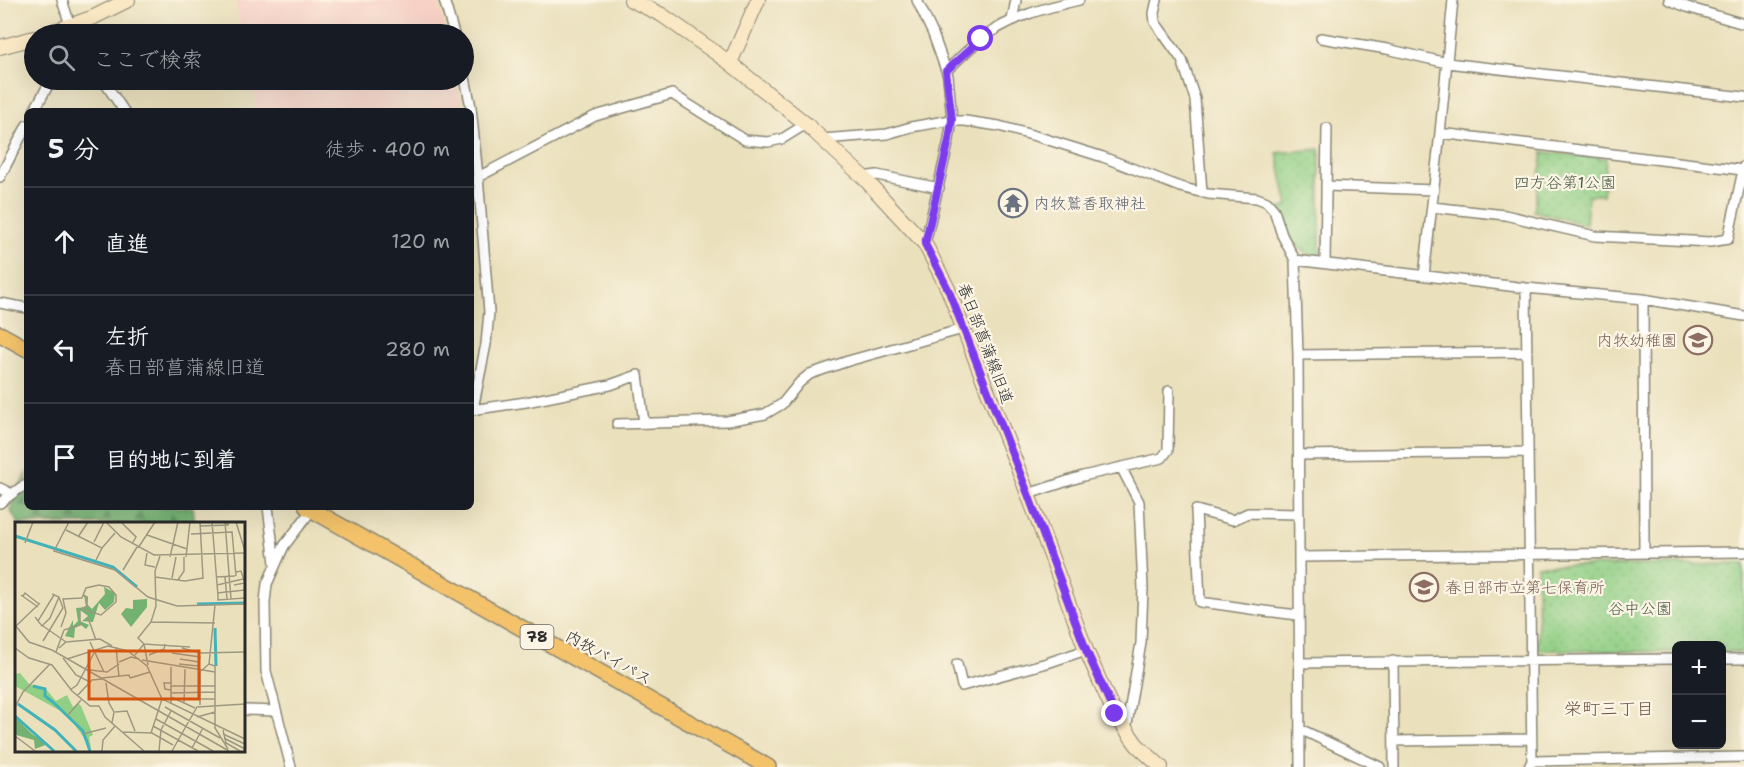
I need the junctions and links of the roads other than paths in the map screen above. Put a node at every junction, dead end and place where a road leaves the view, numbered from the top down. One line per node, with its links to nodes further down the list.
1 (62, 0): 13 (street)
2 (128, 0): 14 (street)
3 (444, 0): 15 (street)
4 (631, 0): 20 (street, 春日部菖蒲線旧道)
5 (758, 0): 20 (street)
6 (917, 0): 22 (street)
7 (1016, 0): 12 (street)
8 (1079, 0): 12 (street)
9 (1157, 0): 44 (street)
10 (1452, 0): 21 (street)
11 (1669, 0): 16 (street)
12 (1012, 20): 22 (street)
13 (70, 24)
14 (83, 24)
15 (451, 24)
16 (1744, 24)
17 (1321, 38): 21 (street)
18 (24, 40): 19 (street)
19 (0, 46)
20 (730, 63): 31 (street, 春日部菖蒲線旧道)
21 (1447, 63): 26 (street); 34 (street)
22 (946, 71): 30 (street)
23 (46, 90): 27 (street)
24 (110, 90): 28 (street)
25 (468, 90): 29 (street)
26 (1744, 98)
27 (36, 108)
28 (122, 108)
29 (471, 108)
30 (952, 120): 36 (street); 42 (street); 44 (street)
31 (806, 124): 36 (street, 春日部菖蒲線旧道); 39 (street)
32 (1327, 128): 41 (street)
33 (24, 131): 38 (street)
34 (1440, 133): 37 (street); 43 (street)
35 (474, 137): 39 (street)
36 (822, 139): 40 (street, 春日部菖蒲線旧道)
37 (1744, 168): 45 (street)
38 (0, 177)
39 (478, 177): 46 (street)
40 (863, 177): 42 (street); 48 (street, 春日部菖蒲線旧道)
41 (1326, 186): 43 (street); 50 (street)
42 (939, 188): 48 (street)
43 (1434, 190): 45 (street)
44 (1202, 192): 49 (street)
45 (1432, 207): 51 (street)
46 (481, 212): 47 (street); 63 (street)
47 (474, 216)
48 (925, 244): 57 (street, 春日部菖蒲線旧道)
49 (1295, 260): 50 (street); 61 (street)
50 (1325, 263): 51 (street)
51 (1424, 276): 52 (street)
52 (1526, 288): 53 (street); 60 (street)
53 (1643, 299): 56 (street); 80 (street)
54 (0, 303): 55 (street)
55 (24, 307)
56 (1744, 316)
57 (963, 329): 65 (street); 73 (street, 春日部菖蒲線旧道)
58 (0, 334): 59 (main road)
59 (24, 347)
60 (1526, 352): 61 (street); 67 (street)
61 (1298, 355): 68 (street)
62 (1169, 391): 69 (street)
63 (474, 401)
64 (474, 410): 65 (street)
65 (644, 423): 66 (street)
66 (617, 424)
67 (1528, 452): 68 (street); 81 (street)
68 (1299, 455): 78 (street)
69 (1121, 467): 73 (street); 96 (street)
70 (24, 487): 72 (street)
71 (0, 488): 72 (street)
72 (12, 494): 74 (street)
73 (1028, 494): 85 (street, 春日部菖蒲線旧道)
74 (0, 503)
75 (268, 510): 83 (street)
76 (310, 510): 83 (street)
77 (315, 510): 103 (main road, 内牧バイパス / 78)
78 (1299, 514): 82 (street); 84 (street)
79 (1744, 552): 80 (street)
80 (1644, 554): 81 (street)
81 (1529, 555): 82 (street); 89 (street)
82 (1299, 557): 84 (street)
83 (275, 563): 94 (street)
84 (1299, 615): 91 (street)
85 (1086, 650): 92 (street); 96 (street, 春日部菖蒲線旧道)
86 (1672, 659): 89 (street)
87 (1726, 659): 88 (street)
88 (1744, 659)
89 (1531, 660): 90 (street); 97 (street)
90 (1393, 661): 91 (street); 98 (street)
91 (1299, 663): 95 (street)
92 (957, 664)
93 (244, 710): 94 (street)
94 (276, 711): 102 (street)
95 (1300, 729): 104 (street); 105 (street)
96 (1126, 730): 101 (street, 春日部菖蒲線旧道)
97 (1532, 739): 98 (street); 100 (street)
98 (1394, 741): 106 (street)
99 (1744, 757): 100 (street)
100 (1530, 764)
101 (1158, 766)
102 (291, 767)
103 (768, 767)
104 (1300, 767)
105 (1380, 767)
106 (1394, 767)

